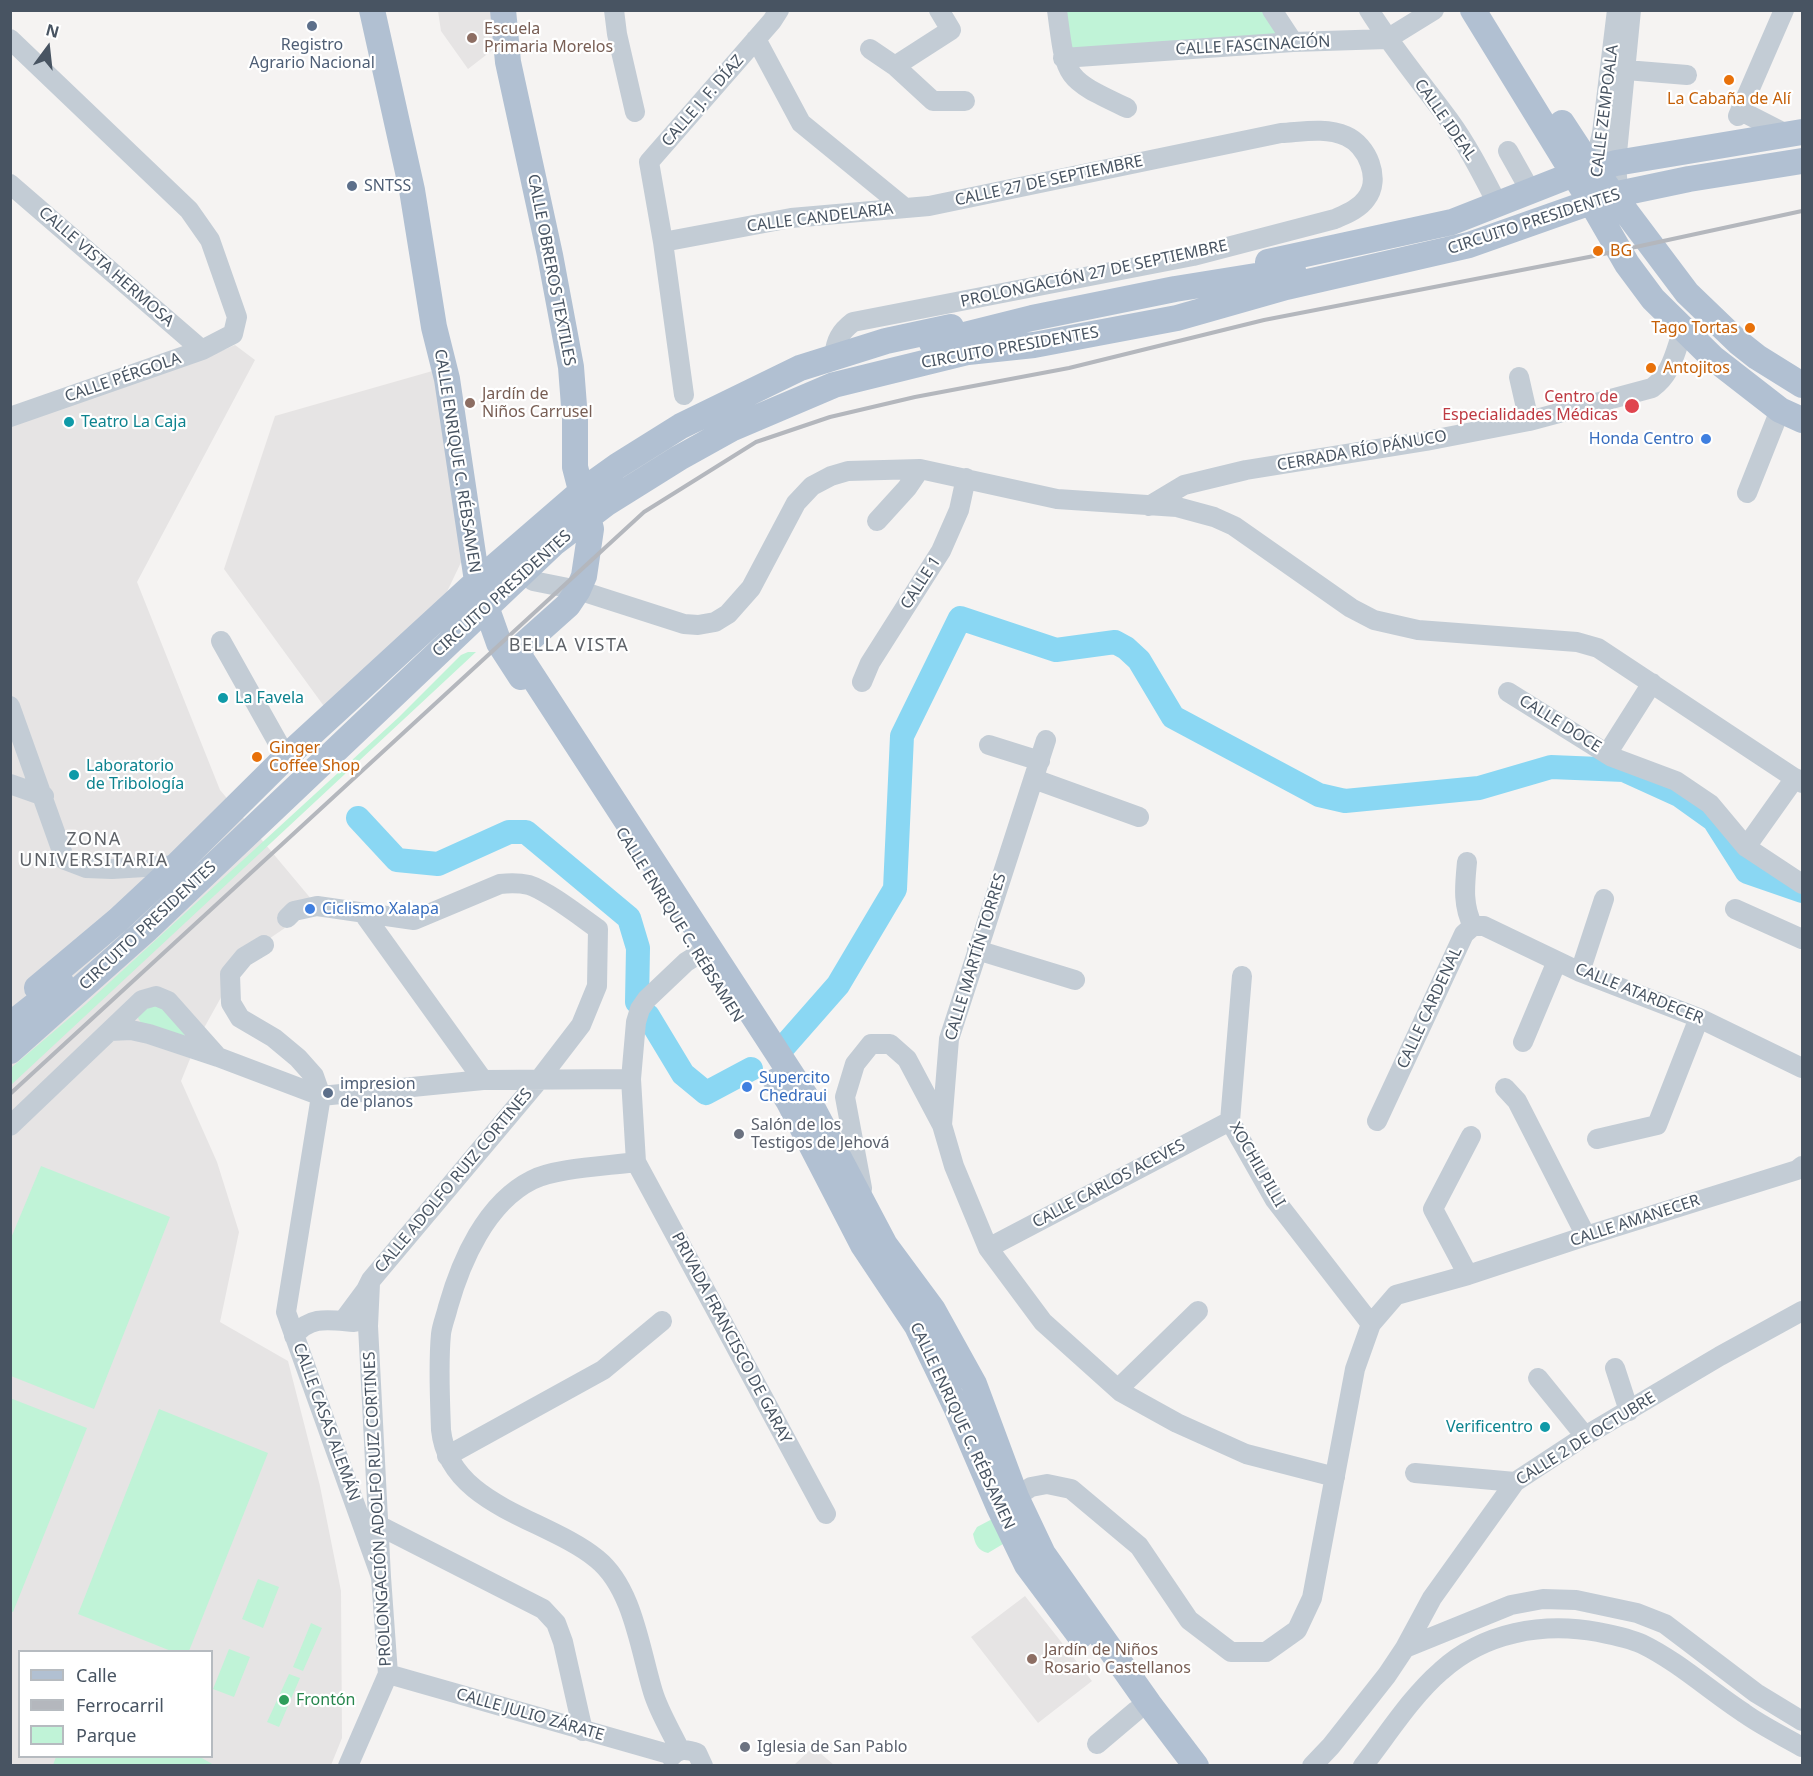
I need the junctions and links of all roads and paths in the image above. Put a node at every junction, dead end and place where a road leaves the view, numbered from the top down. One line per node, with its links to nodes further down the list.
1 (372, 10): 68 (main road, CALLE ENRIQUE C. RÉBSAMEN)
2 (503, 10): 62 (main road, CALLE OBREROS TEXTILES)
3 (614, 10): 27 (street)
4 (778, 10): 16 (street, CALLE J. F. DÍAZ)
5 (939, 10): 21 (street)
6 (1057, 10): 20 (street)
7 (1272, 10): 18 (street)
8 (1369, 10): 17 (street, CALLE IDEAL)
9 (1434, 10): 17 (street, CALLE FASCINACIÓN)
10 (1473, 10): 24 (main road)
11 (1494, 10): 24 (main road)
12 (1617, 10): 32 (street, CALLE ZEMPOALA)
13 (1631, 10): 22 (street, CALLE ZEMPOALA)
14 (1784, 10): 28 (street)
15 (10, 39): 50 (street, CALLE PÉRGOLA)
16 (756, 39): 40 (street); 44 (street, CALLE J. F. DÍAZ)
17 (1387, 39): 18 (street, CALLE FASCINACIÓN); 39 (street, CALLE IDEAL)
18 (1293, 42): 20 (street, CALLE FASCINACIÓN)
19 (870, 49): 21 (street)
20 (1063, 58): 26 (street)
21 (895, 66): 25 (street)
22 (1626, 70): 23 (street); 32 (street, CALLE ZEMPOALA)
23 (1687, 75)
24 (1535, 94): 32 (main road)
25 (965, 101)
26 (1127, 108)
27 (635, 112)
28 (1798, 138): 29 (main road); 43 (main road, CIRCUITO PRESIDENTES)
29 (1716, 146): 32 (main road); 34 (main road)
30 (1508, 151): 36 (street)
31 (1803, 161): 43 (main road, CIRCUITO PRESIDENTES)
32 (1595, 168): 36 (main road); 38 (main road); 41 (main road)
33 (1803, 171): 34 (main road)
34 (1723, 182): 38 (main road)
35 (10, 184): 50 (street, CALLE VISTA HERMOSA)
36 (1535, 190): 39 (main road); 42 (main road)
37 (1367, 198): 40 (street, CALLE 27 DE SEPTIEMBRE); 51 (street, PROLONGACIÓN 27 DE SEPTIEMBRE)
38 (1621, 203): 41 (main road); 53 (main road)
39 (1498, 205): 45 (main road)
40 (905, 208): 44 (street, CALLE CANDELARIA)
41 (1597, 212): 42 (main road); 48 (main road)
42 (1551, 226): 47 (main road)
43 (1466, 238): 45 (main road, CIRCUITO PRESIDENTES); 47 (main road, CIRCUITO PRESIDENTES)
44 (663, 242): 54 (street)
45 (1175, 289): 46 (main road, CIRCUITO PRESIDENTES)
46 (1032, 318): 51 (main road); 58 (main road, CIRCUITO PRESIDENTES)
47 (1177, 318): 49 (main road, CIRCUITO PRESIDENTES)
48 (1683, 330): 55 (main road); 57 (street, CERRADA RÍO PÁNUCO)
49 (1034, 345): 58 (main road, CIRCUITO PRESIDENTES); 64 (main road)
50 (202, 350): 56 (street, CALLE PÉRGOLA)
51 (834, 356): 59 (main road)
52 (1519, 377): 57 (street)
53 (1802, 383)
54 (684, 395)
55 (1791, 415): 63 (street)
56 (10, 417)
57 (1529, 421): 65 (street, CERRADA RÍO PÁNUCO)
58 (674, 452): 109 (main road, CIRCUITO PRESIDENTES); 112 (main road, CIRCUITO PRESIDENTES)
59 (617, 466): 62 (main road); 64 (main road)
60 (920, 469): 61 (street); 66 (street); 70 (street)
61 (966, 478): 65 (street); 74 (street, CALLE 1)
62 (582, 491): 67 (main road, CALLE OBREROS TEXTILES); 68 (main road)
63 (1747, 493)
64 (636, 497): 67 (main road)
65 (1149, 506): 75 (street)
66 (877, 521)
67 (591, 529): 69 (main road); 70 (main road, CALLE ENRIQUE C. RÉBSAMEN)
68 (477, 581): 69 (main road); 71 (main road, CALLE ENRIQUE C. RÉBSAMEN); 73 (main road)
69 (525, 588): 70 (street); 71 (main road)
70 (578, 590): 102 (main road, CALLE ENRIQUE C. RÉBSAMEN)
71 (490, 618): 78 (main road); 102 (main road, CALLE ENRIQUE C. RÉBSAMEN)
72 (221, 641): 84 (street)
73 (372, 679): 78 (main road); 79 (main road)
74 (862, 682)
75 (1652, 683): 83 (street); 86 (street)
76 (1508, 692): 83 (street, CALLE DOCE)
77 (10, 706): 88 (street)
78 (396, 707): 81 (main road)
79 (333, 714): 81 (main road); 84 (main road)
80 (1046, 740): 85 (street, CALLE MARTÍN TORRES)
81 (357, 743): 112 (main road)
82 (989, 745): 85 (street)
83 (1610, 755): 90 (street, CALLE DOCE)
84 (286, 758): 92 (main road)
85 (1036, 770): 89 (street); 101 (street, CALLE MARTÍN TORRES)
86 (1799, 780): 90 (street)
87 (10, 784): 88 (street)
88 (44, 796): 92 (street)
89 (1139, 817)
90 (1746, 847): 93 (street, CALLE DOCE)
91 (1467, 862): 98 (street)
92 (177, 865): 107 (main road)
93 (1803, 884)
94 (1604, 899): 104 (street)
95 (1735, 909): 99 (street)
96 (363, 913): 97 (street); 116 (street); 117 (street, CALLE ADOLFO RUIZ CORTINES)
97 (287, 918)
98 (1473, 926): 103 (street, CALLE ATARDECER); 121 (street, CALLE CARDENAL)
99 (1803, 939)
100 (264, 945): 119 (street)
101 (977, 950): 106 (street); 122 (street, CALLE MARTÍN TORRES)
102 (704, 951): 115 (street); 128 (main road, CALLE ENRIQUE C. RÉBSAMEN); 158 (main road, CALLE ENRIQUE C. RÉBSAMEN)
103 (1557, 961): 104 (street, CALLE ATARDECER); 111 (street)
104 (1580, 972): 108 (street, CALLE ATARDECER)
105 (1242, 976): 120 (street, XOCHILPILLI)
106 (1075, 981)
107 (10, 1011)
108 (1699, 1018): 114 (street, CALLE ATARDECER); 125 (street)
109 (10, 1025)
110 (110, 1031): 113 (street); 113 (street); 123 (street)
111 (1523, 1042)
112 (11, 1053)
113 (218, 1057): 119 (street)
114 (1803, 1068)
115 (630, 1079): 117 (street); 126 (street)
116 (483, 1080): 117 (street); 119 (street)
117 (538, 1081): 132 (street, CALLE ADOLFO RUIZ CORTINES)
118 (1505, 1089): 129 (street)
119 (321, 1096): 133 (street, CALLE CASAS ALEMÁN)
120 (1230, 1121): 130 (street, CALLE CARLOS ACEVES); 139 (street, XOCHILPILLI)
121 (1377, 1121)
122 (942, 1125): 128 (street); 130 (street, CALLE MARTÍN TORRES)
123 (10, 1126)
124 (1471, 1136): 131 (street)
125 (1597, 1139)
126 (636, 1162): 147 (street); 152 (street, PRIVADA FRANCISCO DE GARAY)
127 (1803, 1166): 129 (street, CALLE AMANECER)
128 (860, 1190): 151 (main road, CALLE ENRIQUE C. RÉBSAMEN)
129 (1586, 1236): 131 (street, CALLE AMANECER)
130 (988, 1248): 144 (street, CALLE MARTÍN TORRES)
131 (1468, 1275): 139 (street, CALLE AMANECER)
132 (371, 1280): 138 (street); 140 (street, PROLONGACIÓN ADOLFO RUIZ CORTINES)
133 (290, 1283): 136 (street, CALLE CASAS ALEMÁN); 141 (street, CALLE CASAS ALEMÁN)
134 (1198, 1311): 144 (street)
135 (1803, 1311): 145 (street, CALLE 2 DE OCTUBRE)
136 (313, 1321): 138 (street, CALLE CASAS ALEMÁN); 141 (street, CALLE CASAS ALEMÁN)
137 (662, 1321): 147 (street)
138 (343, 1322): 140 (street, CALLE CASAS ALEMÁN)
139 (1371, 1324): 149 (street, CALLE AMANECER)
140 (368, 1326): 153 (street, PROLONGACIÓN ADOLFO RUIZ CORTINES)
141 (294, 1336): 153 (street, CALLE CASAS ALEMÁN)
142 (1615, 1368): 145 (street)
143 (1538, 1378): 146 (street)
144 (1118, 1389): 149 (street, CALLE MARTÍN TORRES)
145 (1629, 1411): 146 (street, CALLE 2 DE OCTUBRE)
146 (1585, 1436): 150 (street, CALLE 2 DE OCTUBRE)
147 (447, 1456): 163 (street)
148 (1415, 1473): 150 (street)
149 (1335, 1477): 151 (street, CALLE AMANECER)
150 (1515, 1482): 154 (street, CALLE 2 DE OCTUBRE)
151 (1016, 1497): 167 (main road, CALLE ENRIQUE C. RÉBSAMEN)
152 (826, 1514)
153 (370, 1525): 157 (street, PROLONGACIÓN ADOLFO RUIZ CORTINES); 160 (street)
154 (1432, 1598): 155 (street); 156 (street, CALLE 2 DE OCTUBRE)
155 (1449, 1631): 156 (street); 159 (street)
156 (1405, 1648): 168 (street, CALLE 2 DE OCTUBRE)
157 (388, 1674): 160 (street, CALLE JULIO ZÁRATE); 165 (street, PROLONGACIÓN ADOLFO RUIZ CORTINES)
158 (1136, 1711): 161 (street); 166 (main road, CALLE ENRIQUE C. RÉBSAMEN)
159 (1803, 1721)
160 (584, 1731): 163 (street, CALLE JULIO ZÁRATE)
161 (1097, 1744)
162 (1803, 1748): 169 (street)
163 (673, 1757): 164 (street, CALLE JULIO ZÁRATE)
164 (707, 1764)
165 (348, 1766)
166 (1178, 1766)
167 (1196, 1766)
168 (1312, 1766)
169 (1364, 1766)

